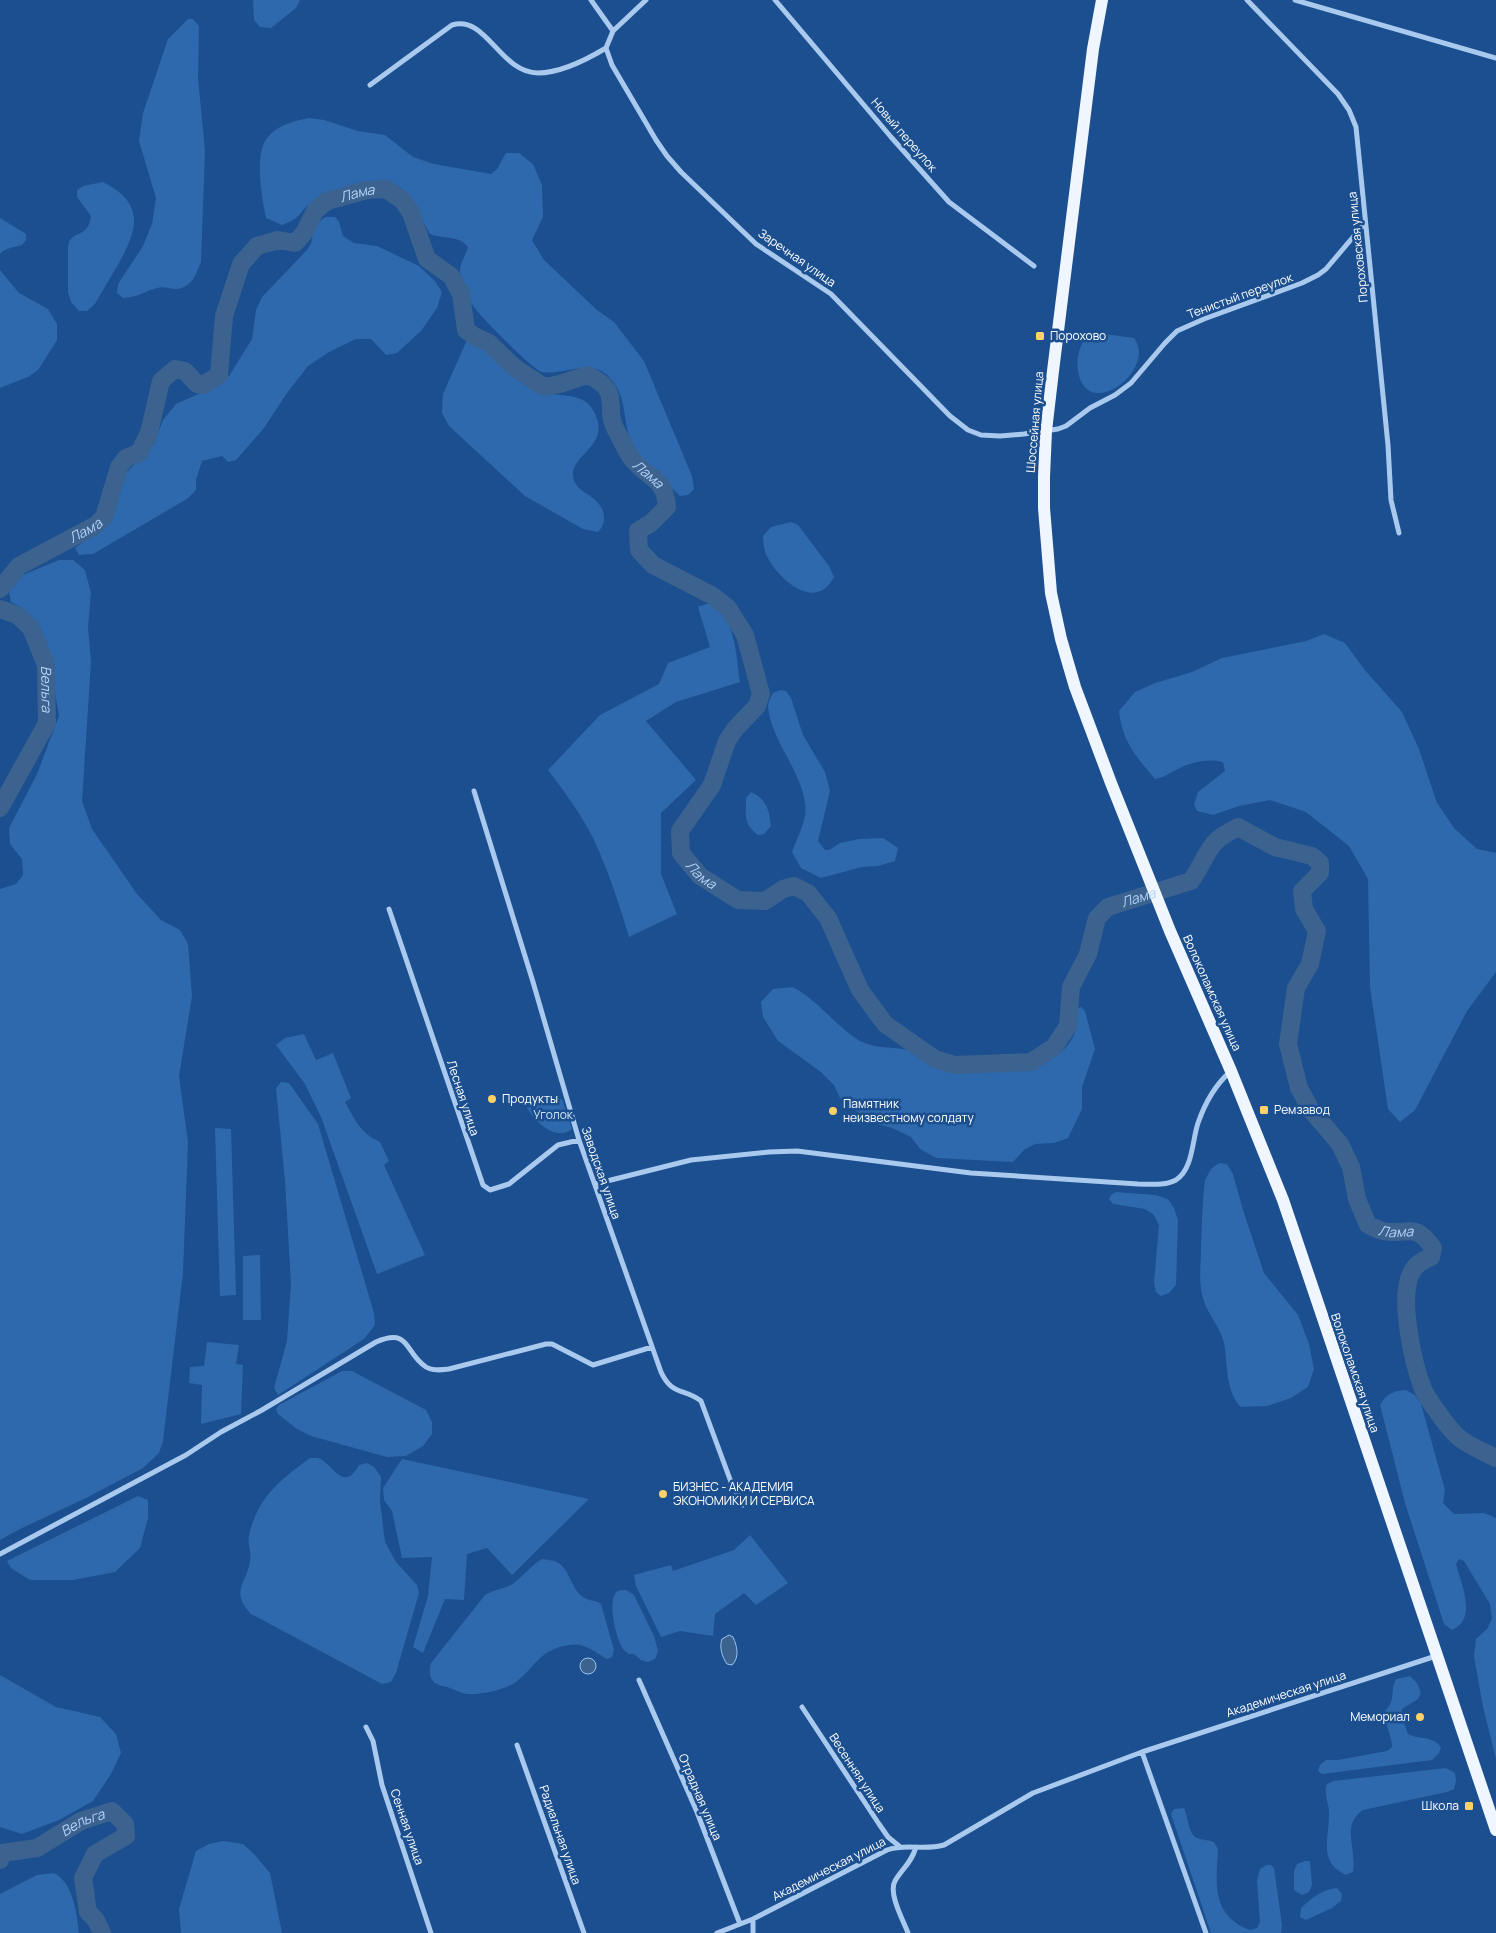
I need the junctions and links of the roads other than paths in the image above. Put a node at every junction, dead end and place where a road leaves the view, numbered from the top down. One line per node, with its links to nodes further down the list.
1 (592, 0): 7 (street)
2 (646, 0): 7 (street)
3 (775, 0): 12 (street, Новый переулок)
4 (1102, 0): 13 (main road, Шоссейная улица)
5 (1247, 0): 11 (street, Пороховская улица)
6 (1295, 0): 9 (street)
7 (613, 31): 8 (street)
8 (606, 48): 10 (street); 13 (street, Заречная улица)
9 (1496, 58)
10 (370, 85)
11 (1365, 223): 13 (street, Тенистый переулок); 14 (street, Пороховская улица)
12 (1034, 266)
13 (1046, 431): 17 (main road, Шоссейная улица)
14 (1400, 533)
15 (474, 791): 19 (street, Заводская улица)
16 (389, 909): 19 (street, Лесная улица)
17 (1170, 931): 18 (main road, Волоколамская улица)
18 (1231, 1071): 20 (street); 24 (main road, Волоколамская улица)
19 (579, 1140): 20 (street, Заводская улица)
20 (595, 1184): 21 (street, Заводская улица)
21 (652, 1347): 22 (street, Заводская улица); 23 (street)
22 (743, 1505)
23 (0, 1554)
24 (1436, 1656): 29 (street, Академическая улица); 30 (main road, Волоколамская улица)
25 (639, 1680): 34 (street, Отрадная улица)
26 (802, 1707): 31 (street, Весенняя улица)
27 (366, 1727): 35 (street, Сенная улица)
28 (517, 1744): 36 (street, Радиальная улица)
29 (1142, 1752): 32 (street, Академическая улица); 40 (street)
30 (1496, 1830)
31 (899, 1846): 32 (street, Академическая улица); 33 (street, Академическая улица)
32 (916, 1847): 39 (street)
33 (753, 1919): 34 (street, Академическая улица); 38 (street)
34 (740, 1924): 37 (street, Академическая улица)
35 (431, 1933)
36 (584, 1933)
37 (717, 1933)
38 (754, 1933)
39 (908, 1933)
40 (1206, 1933)

